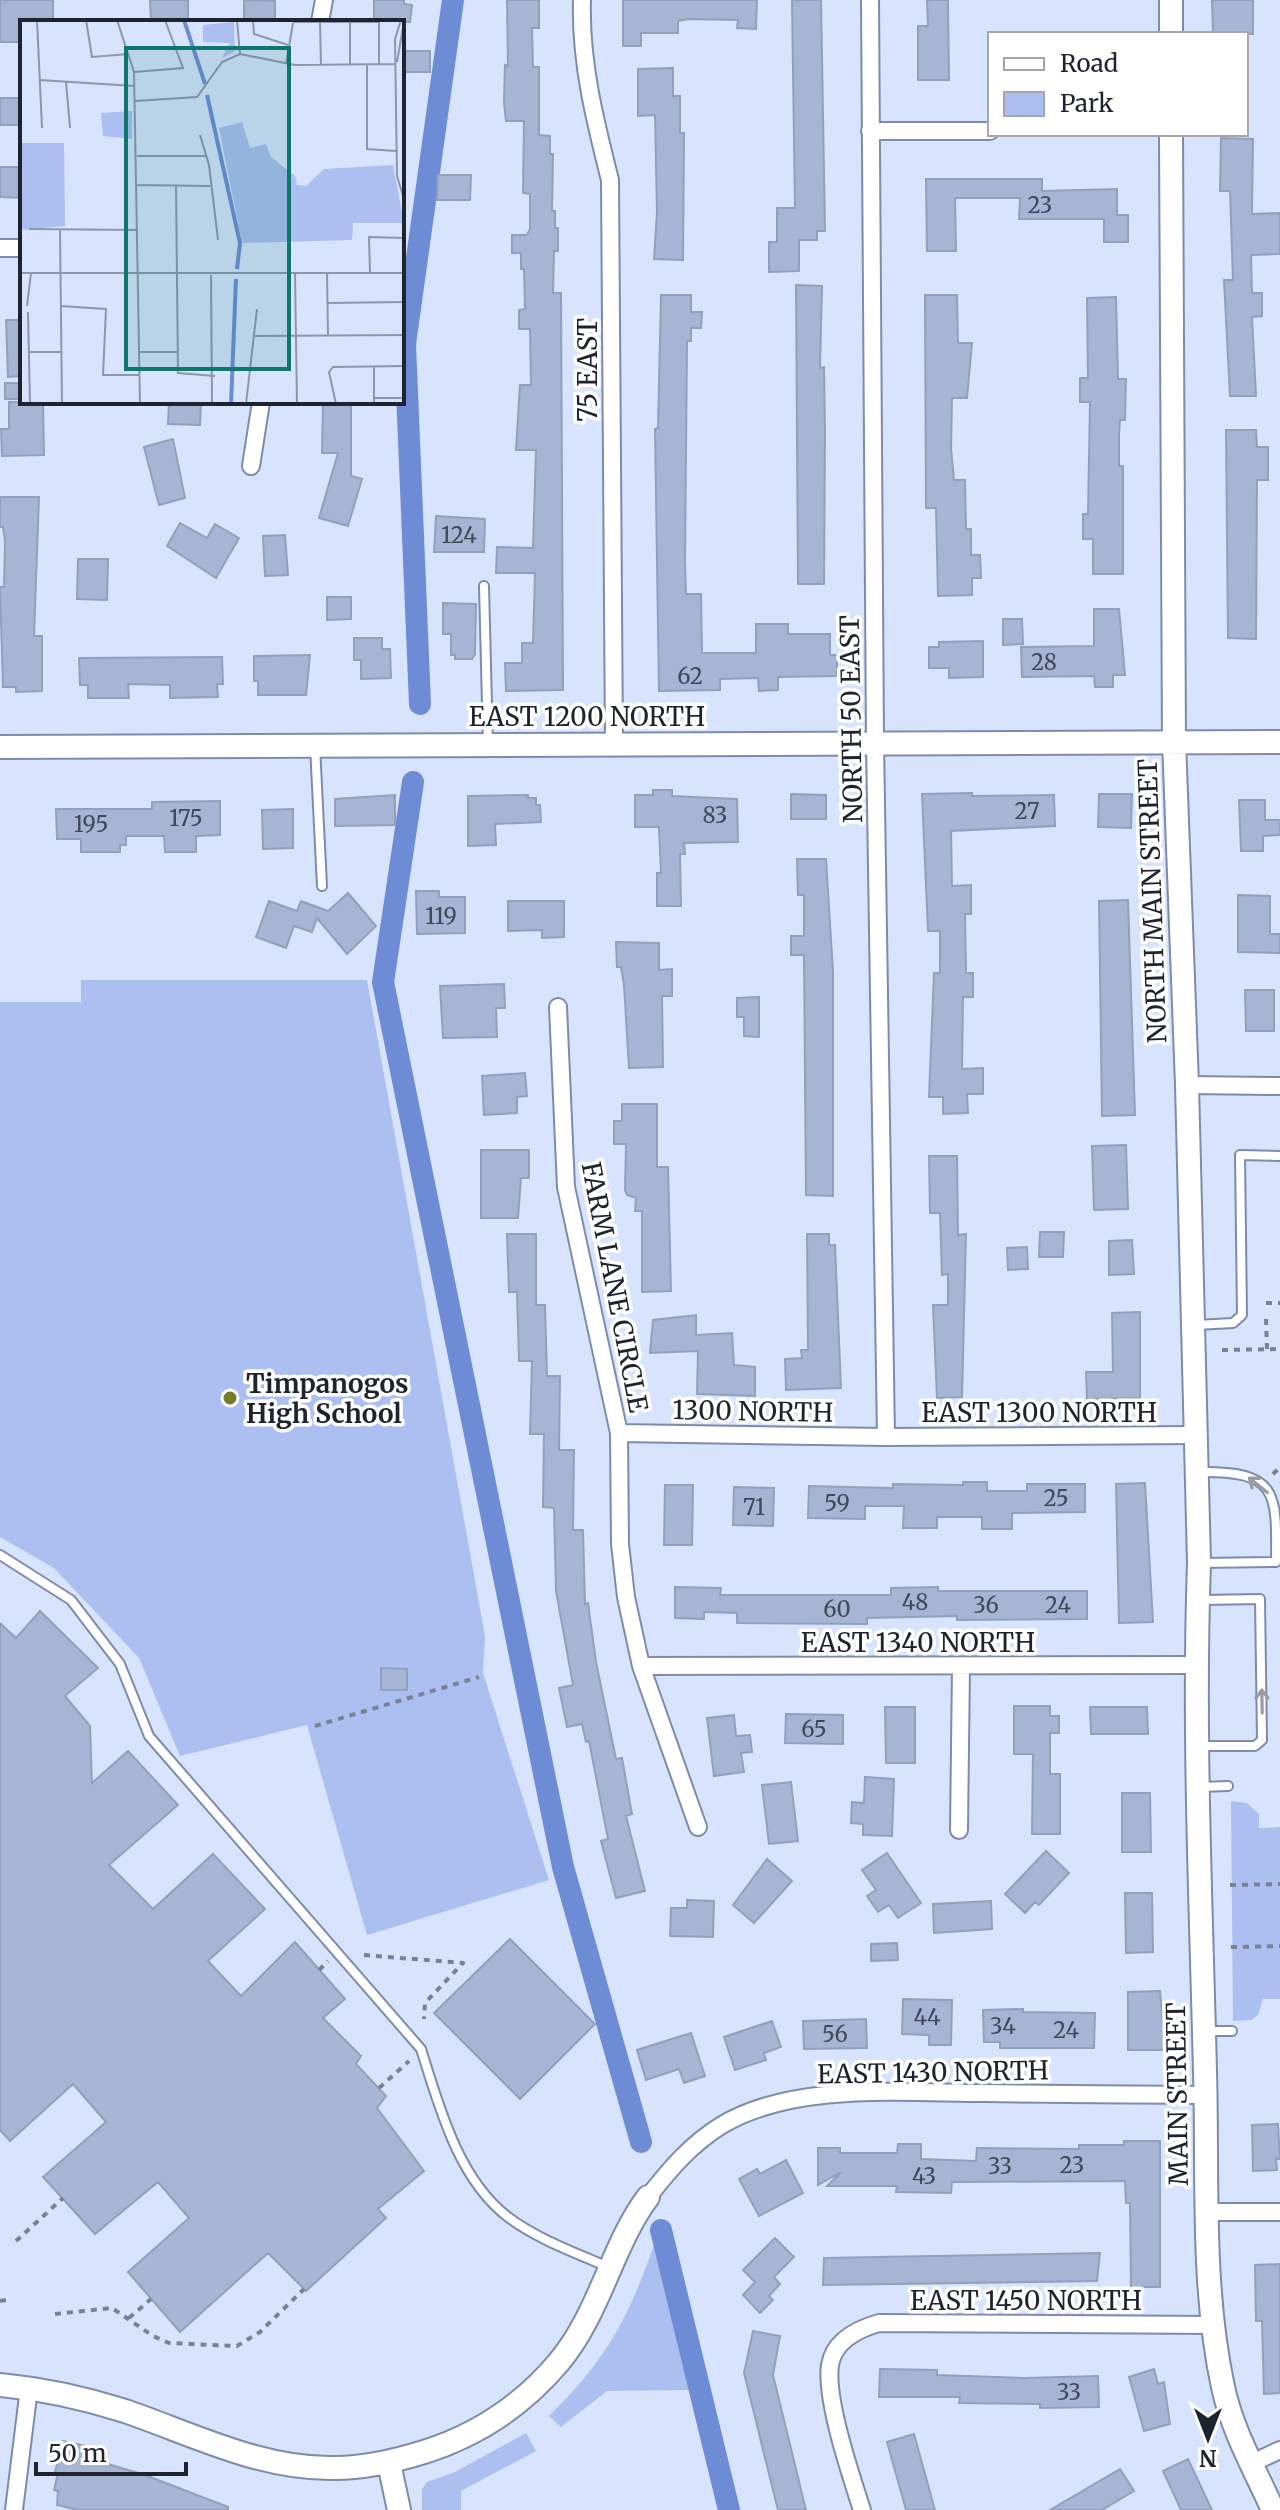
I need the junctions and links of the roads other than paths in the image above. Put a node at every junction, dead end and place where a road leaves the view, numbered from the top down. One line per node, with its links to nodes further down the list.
1 (324, 0): 5 (street)
2 (582, 0): 16 (street, 75 EAST)
3 (870, 0): 7 (street, NORTH 50 EAST)
4 (1171, 0): 6 (street)
5 (320, 20)
6 (1171, 32)
7 (870, 131): 8 (street); 13 (street, NORTH 50 EAST)
8 (988, 131)
9 (1171, 136): 14 (street, NORTH MAIN STREET)
10 (261, 404): 11 (street)
11 (251, 466)
12 (484, 586): 17 (lane)
13 (875, 741): 14 (street, EAST 1200 NORTH); 16 (street, EAST 1200 NORTH); 28 (street, NORTH 50 EAST)
14 (1174, 741): 15 (street, EAST 1200 NORTH); 22 (street, NORTH MAIN STREET)
15 (1280, 742)
16 (614, 744): 17 (street, EAST 1200 NORTH)
17 (488, 745): 18 (street, EAST 1200 NORTH)
18 (315, 746): 19 (street, EAST 1200 NORTH); 20 (lane)
19 (0, 747)
20 (322, 886)
21 (558, 1007): 26 (street, FARM LANE CIRCLE)
22 (1187, 1085): 23 (street); 25 (street, NORTH MAIN STREET)
23 (1280, 1086)
24 (1280, 1156): 25 (lane)
25 (1191, 1325): 27 (street, NORTH MAIN STREET)
26 (619, 1433): 28 (street, 1300 NORTH); 34 (street, FARM LANE CIRCLE)
27 (1193, 1435): 28 (street, EAST 1300 NORTH); 29 (street, NORTH MAIN STREET)
28 (886, 1437)
29 (1195, 1472): 31 (street, NORTH MAIN STREET); 31 (lane, one-way to 29)
30 (0, 1555): 47 (lane)
31 (1199, 1563): 32 (street, NORTH MAIN STREET)
32 (1198, 1601): 33 (street, NORTH MAIN STREET); 36 (lane, one-way to 32)
33 (1195, 1665): 35 (street, EAST 1340 NORTH); 36 (street, MAIN STREET)
34 (641, 1666): 35 (street, EAST 1340 NORTH); 39 (street, FARM LANE CIRCLE)
35 (961, 1666): 40 (street)
36 (1197, 1746): 38 (street, MAIN STREET)
37 (1228, 1786): 38 (lane)
38 (1198, 1787): 41 (street, MAIN STREET)
39 (698, 1827)
40 (959, 1830)
41 (1204, 2031): 42 (lane); 43 (street, MAIN STREET)
42 (1232, 2031)
43 (1206, 2095): 44 (street, EAST 1430 NORTH); 45 (street, MAIN STREET)
44 (648, 2197): 47 (street)
45 (1208, 2212): 46 (street); 48 (street, MAIN STREET)
46 (1280, 2212)
47 (612, 2269): 52 (street)
48 (1214, 2325): 53 (street, MAIN STREET); 56 (street, EAST 1450 NORTH)
49 (0, 2385): 50 (street)
50 (29, 2388): 52 (street); 54 (street)
51 (1280, 2450): 53 (street)
52 (389, 2463): 55 (street)
53 (1252, 2463): 57 (street, MAIN STREET)
54 (14, 2510)
55 (399, 2510)
56 (862, 2510)
57 (1273, 2510)

